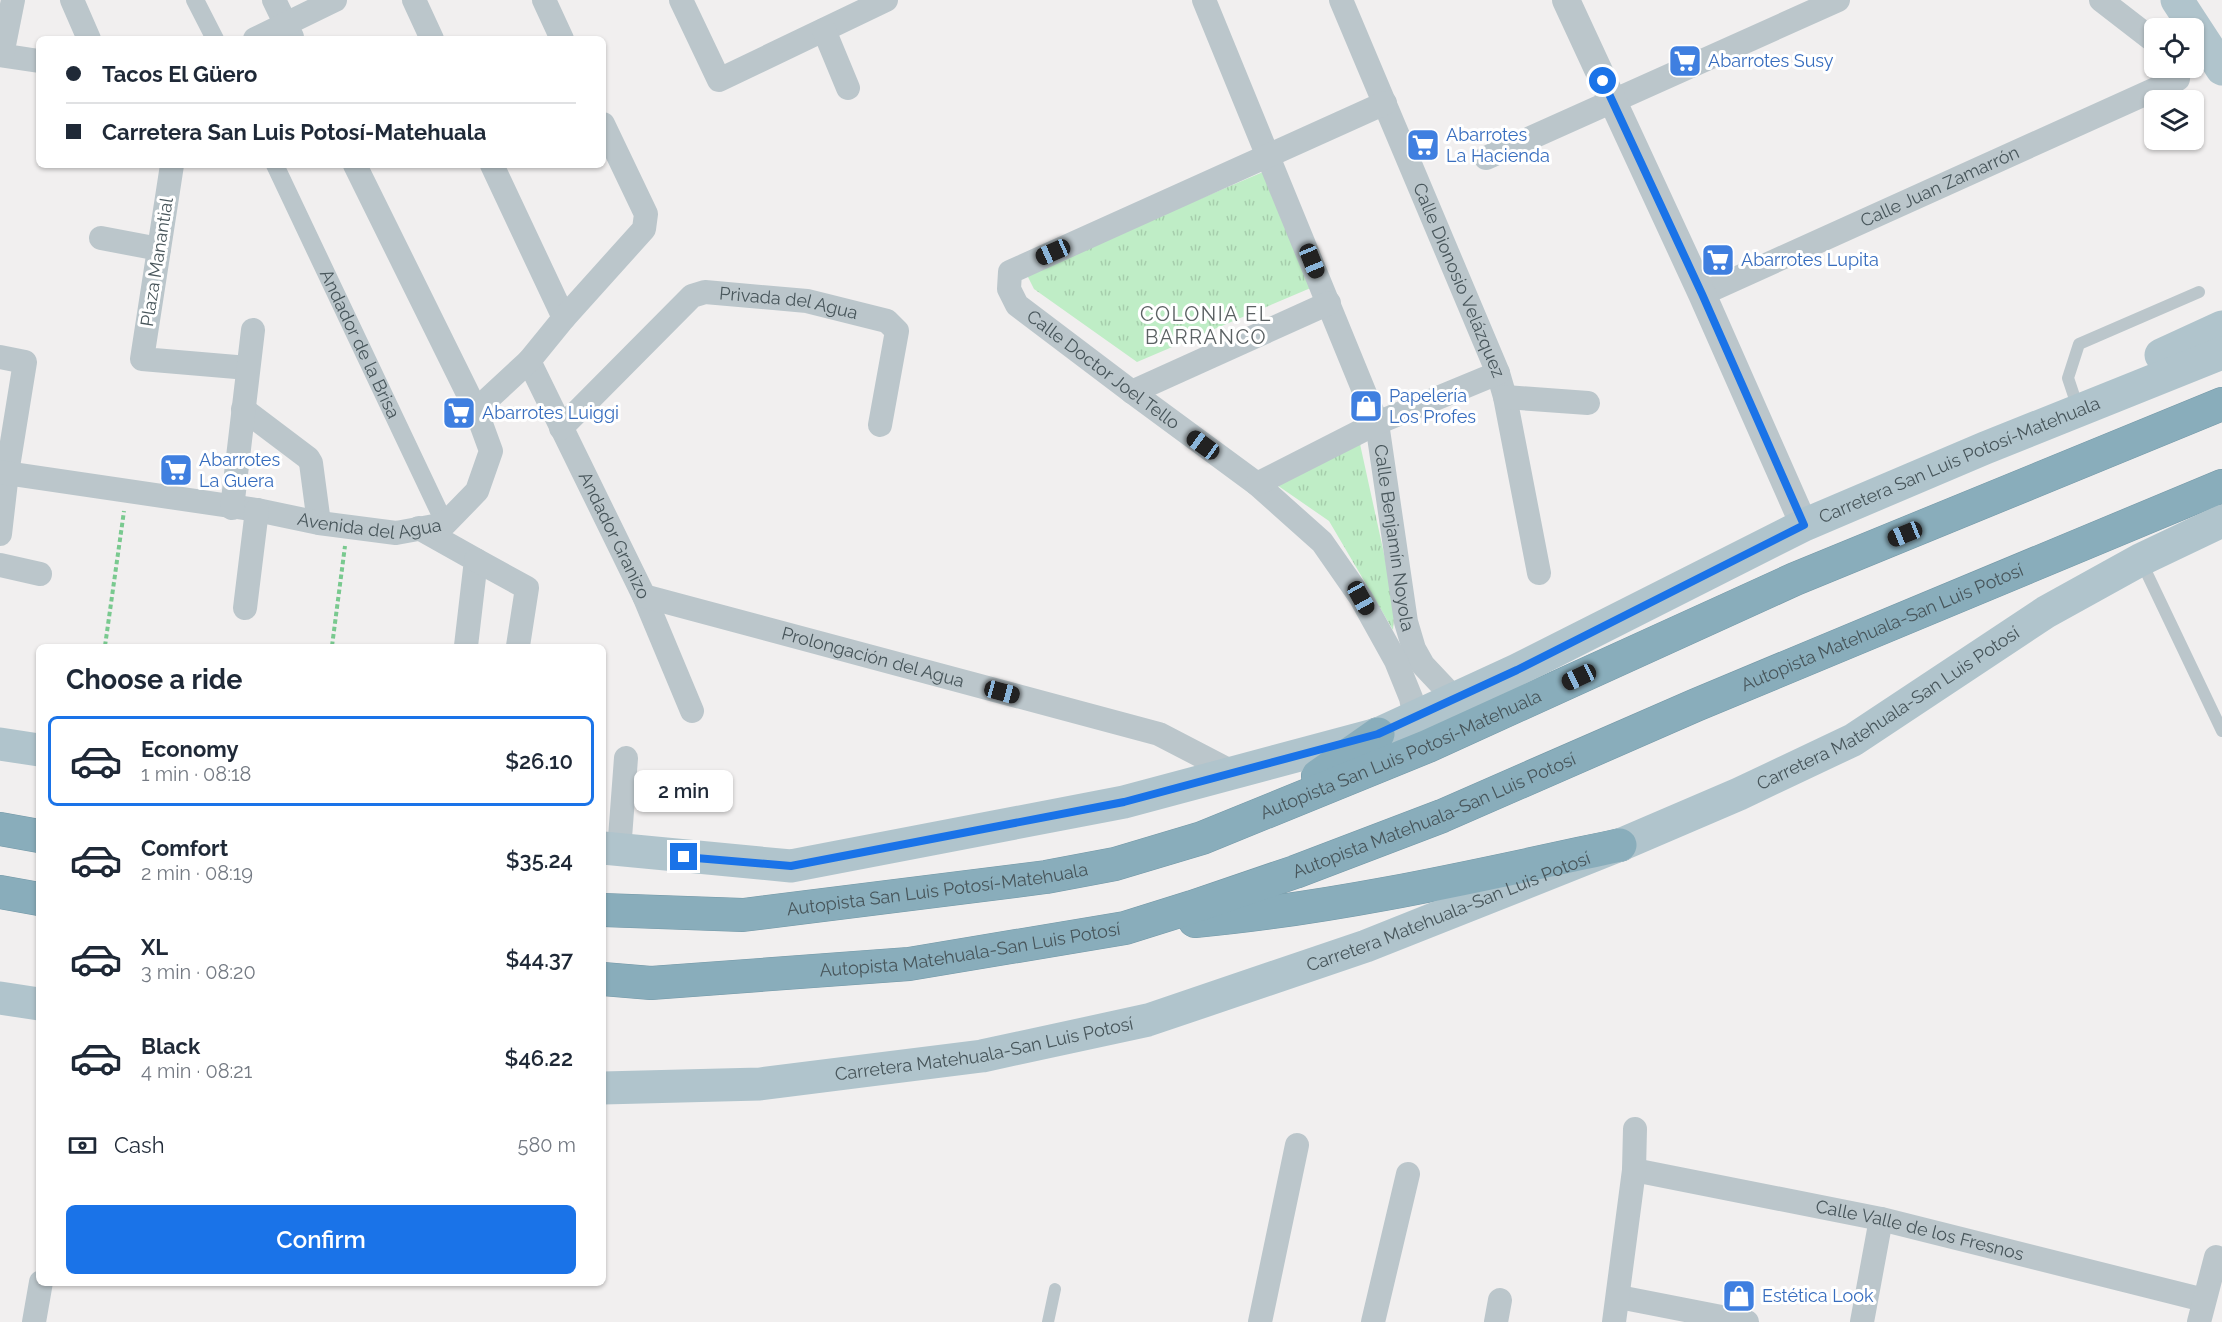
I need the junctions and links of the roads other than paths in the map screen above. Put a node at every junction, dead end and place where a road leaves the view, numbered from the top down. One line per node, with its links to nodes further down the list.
1 (13, 0): 26 (street)
2 (72, 0): 20 (street)
3 (195, 0): 21 (street)
4 (274, 0): 18 (street)
5 (335, 0): 18 (street)
6 (414, 0): 23 (street)
7 (544, 0): 24 (street)
8 (681, 0): 17 (street)
9 (886, 0): 17 (street)
10 (1204, 0): 34 (street, Calle Benjamín Noyola)
11 (1341, 0): 32 (street, Calle Dionosio Velázquez)
12 (1566, 0): 31 (street)
13 (1838, 0): 31 (street)
14 (2101, 0): 19 (street)
15 (2177, 0): 28 (main road)
16 (2196, 0): 25 (main road)
17 (824, 30): 30 (street)
18 (290, 32): 22 (street)
19 (2144, 33)
20 (88, 36)
21 (213, 36)
22 (270, 36)
23 (431, 36)
24 (561, 36)
25 (2222, 39)
26 (1, 55): 27 (street)
27 (36, 61)
28 (2222, 69)
29 (2167, 78): 43 (street, Calle Juan Zamarrón)
30 (848, 88)
31 (1612, 101): 35 (street); 43 (street)
32 (1385, 103): 34 (street, Calle Doctor Joel Tello); 52 (street, Calle Dionosio Velázquez)
33 (606, 130): 45 (street)
34 (1268, 155): 44 (street, Calle Benjamín Noyola); 53 (street, Calle Doctor Joel Tello)
35 (1486, 158)
36 (172, 168): 41 (street, Plaza Manantial)
37 (276, 168): 70 (street, Andador de la Brisa)
38 (356, 168): 59 (street, Avenida del Agua)
39 (493, 168): 45 (street)
40 (101, 238): 41 (street)
41 (159, 249): 51 (street, Plaza Manantial)
42 (2199, 292): 54 (lane)
43 (1702, 294): 71 (street)
44 (1329, 303): 53 (street); 60 (street, Calle Benjamín Noyola)
45 (564, 318): 50 (street)
46 (2222, 327): 54 (main road)
47 (253, 330): 51 (street)
48 (2222, 353): 63 (main road, Carretera San Luis Potosí-Matehuala)
49 (0, 357): 64 (street)
50 (529, 361): 59 (street); 62 (street, Andador Granizo)
51 (248, 368): 58 (street)
52 (1498, 373): 55 (street, Calle Dionosio Velázquez); 60 (street)
53 (1132, 392): 65 (street, Calle Doctor Joel Tello)
54 (2074, 396): 63 (main road)
55 (1505, 397): 56 (street); 78 (street, Calle Dionosio Velázquez)
56 (1588, 403)
57 (2218, 406): 93 (highway, Autopista San Luis Potosí-Matehuala)
58 (243, 409): 67 (street); 69 (street)
59 (476, 410): 70 (street, Avenida del Agua)
60 (1377, 423): 65 (street); 84 (street, Calle Benjamín Noyola)
61 (880, 425): 62 (street, Privada del Agua)
62 (561, 428): 80 (street, Andador Granizo)
63 (1985, 448): 71 (main road, Carretera San Luis Potosí-Matehuala)
64 (4, 473): 67 (street, Avenida del Agua); 74 (street)
65 (1257, 484): 86 (street, Calle Doctor Joel Tello)
66 (2222, 486): 101 (highway, Autopista Matehuala-San Luis Potosí)
67 (232, 508): 68 (street, Avenida del Agua)
68 (257, 510): 69 (street, Avenida del Agua); 81 (street)
69 (319, 523): 73 (street, Avenida del Agua)
70 (445, 524): 73 (street, Avenida del Agua)
71 (1804, 525): 84 (main road, Carretera San Luis Potosí-Matehuala)
72 (2212, 527): 76 (main road, Carretera Matehuala-San Luis Potosí)
73 (419, 528): 75 (street)
74 (0, 534)
75 (476, 560): 82 (street); 83 (street)
76 (2140, 560): 87 (lane); 96 (main road, Carretera Matehuala-San Luis Potosí)
77 (0, 565): 79 (street)
78 (1539, 573)
79 (40, 574)
80 (644, 596): 85 (street, Andador Granizo); 92 (street, Prolongación del Agua)
81 (245, 608)
82 (465, 644)
83 (518, 644)
84 (1455, 699): 86 (main road, Carretera San Luis Potosí-Matehuala)
85 (692, 711)
86 (1415, 718): 88 (main road, Carretera San Luis Potosí-Matehuala)
87 (2222, 730)
88 (1378, 734): 92 (main road, Carretera San Luis Potosí-Matehuala); 93 (highway)
89 (0, 744): 90 (main road)
90 (36, 750)
91 (626, 758): 97 (street)
92 (1234, 773): 97 (main road, Carretera San Luis Potosí-Matehuala)
93 (1268, 811): 100 (highway, Autopista San Luis Potosí-Matehuala)
94 (0, 829): 95 (highway)
95 (36, 835)
96 (1620, 844): 101 (highway); 107 (main road, Carretera Matehuala-San Luis Potosí)
97 (611, 850)
98 (0, 892): 99 (highway)
99 (36, 898)
100 (606, 910)
101 (1125, 928): 103 (highway, Autopista Matehuala-San Luis Potosí)
102 (606, 979): 103 (highway, Autopista Matehuala-San Luis Potosí)
103 (651, 983): 104 (highway)
104 (606, 991)
105 (0, 998): 106 (main road)
106 (36, 1004)
107 (606, 1088)
108 (1635, 1129): 110 (street)
109 (1297, 1145): 120 (street)
110 (1634, 1170): 112 (street, Calle Valle de los Fresnos); 116 (street)
111 (1408, 1174): 121 (street)
112 (1881, 1220): 117 (street, Calle Valle de los Fresnos); 124 (street)
113 (2216, 1257): 117 (street)
114 (40, 1286): 118 (street)
115 (1055, 1289): 119 (lane)
116 (1619, 1297): 122 (street); 123 (street)
117 (2201, 1311)
118 (34, 1322)
119 (1048, 1322)
120 (1260, 1322)
121 (1373, 1322)
122 (1614, 1322)
123 (1747, 1322)
124 (1862, 1322)

